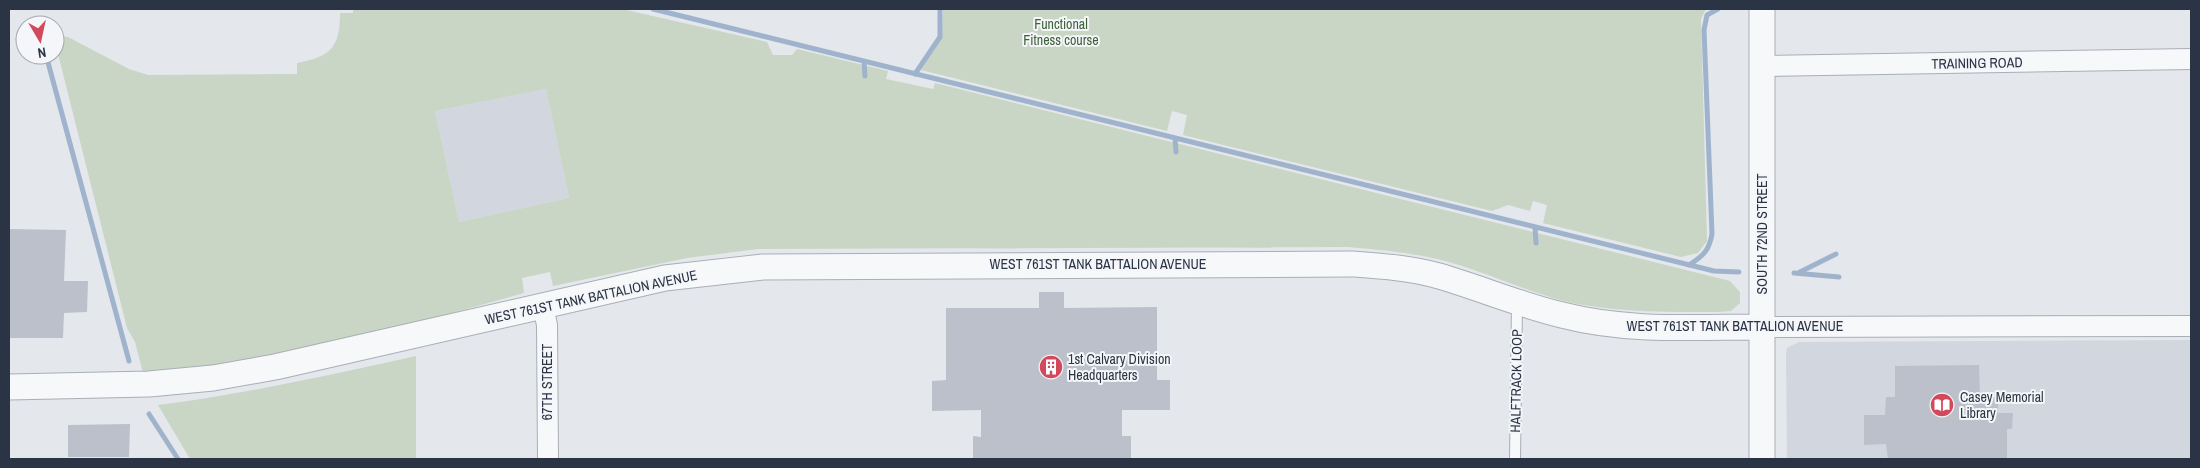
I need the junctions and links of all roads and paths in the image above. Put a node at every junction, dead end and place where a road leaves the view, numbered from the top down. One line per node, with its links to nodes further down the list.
1 (1762, 9): 3 (street, SOUTH 72ND STREET)
2 (2191, 59): 3 (street, TRAINING ROAD)
3 (1763, 66): 7 (street, SOUTH 72ND STREET)
4 (1517, 303): 5 (street, WEST 761ST TANK BATTALION AVENUE); 7 (street, WEST 761ST TANK BATTALION AVENUE); 10 (lane, HALFTRACK LOOP)
5 (543, 306): 8 (street, WEST 761ST TANK BATTALION AVENUE); 9 (street, 67TH STREET)
6 (2191, 326): 7 (street, WEST 761ST TANK BATTALION AVENUE)
7 (1762, 327): 11 (street, SOUTH 72ND STREET)
8 (9, 386)
9 (548, 459)
10 (1515, 459)
11 (1762, 459)

